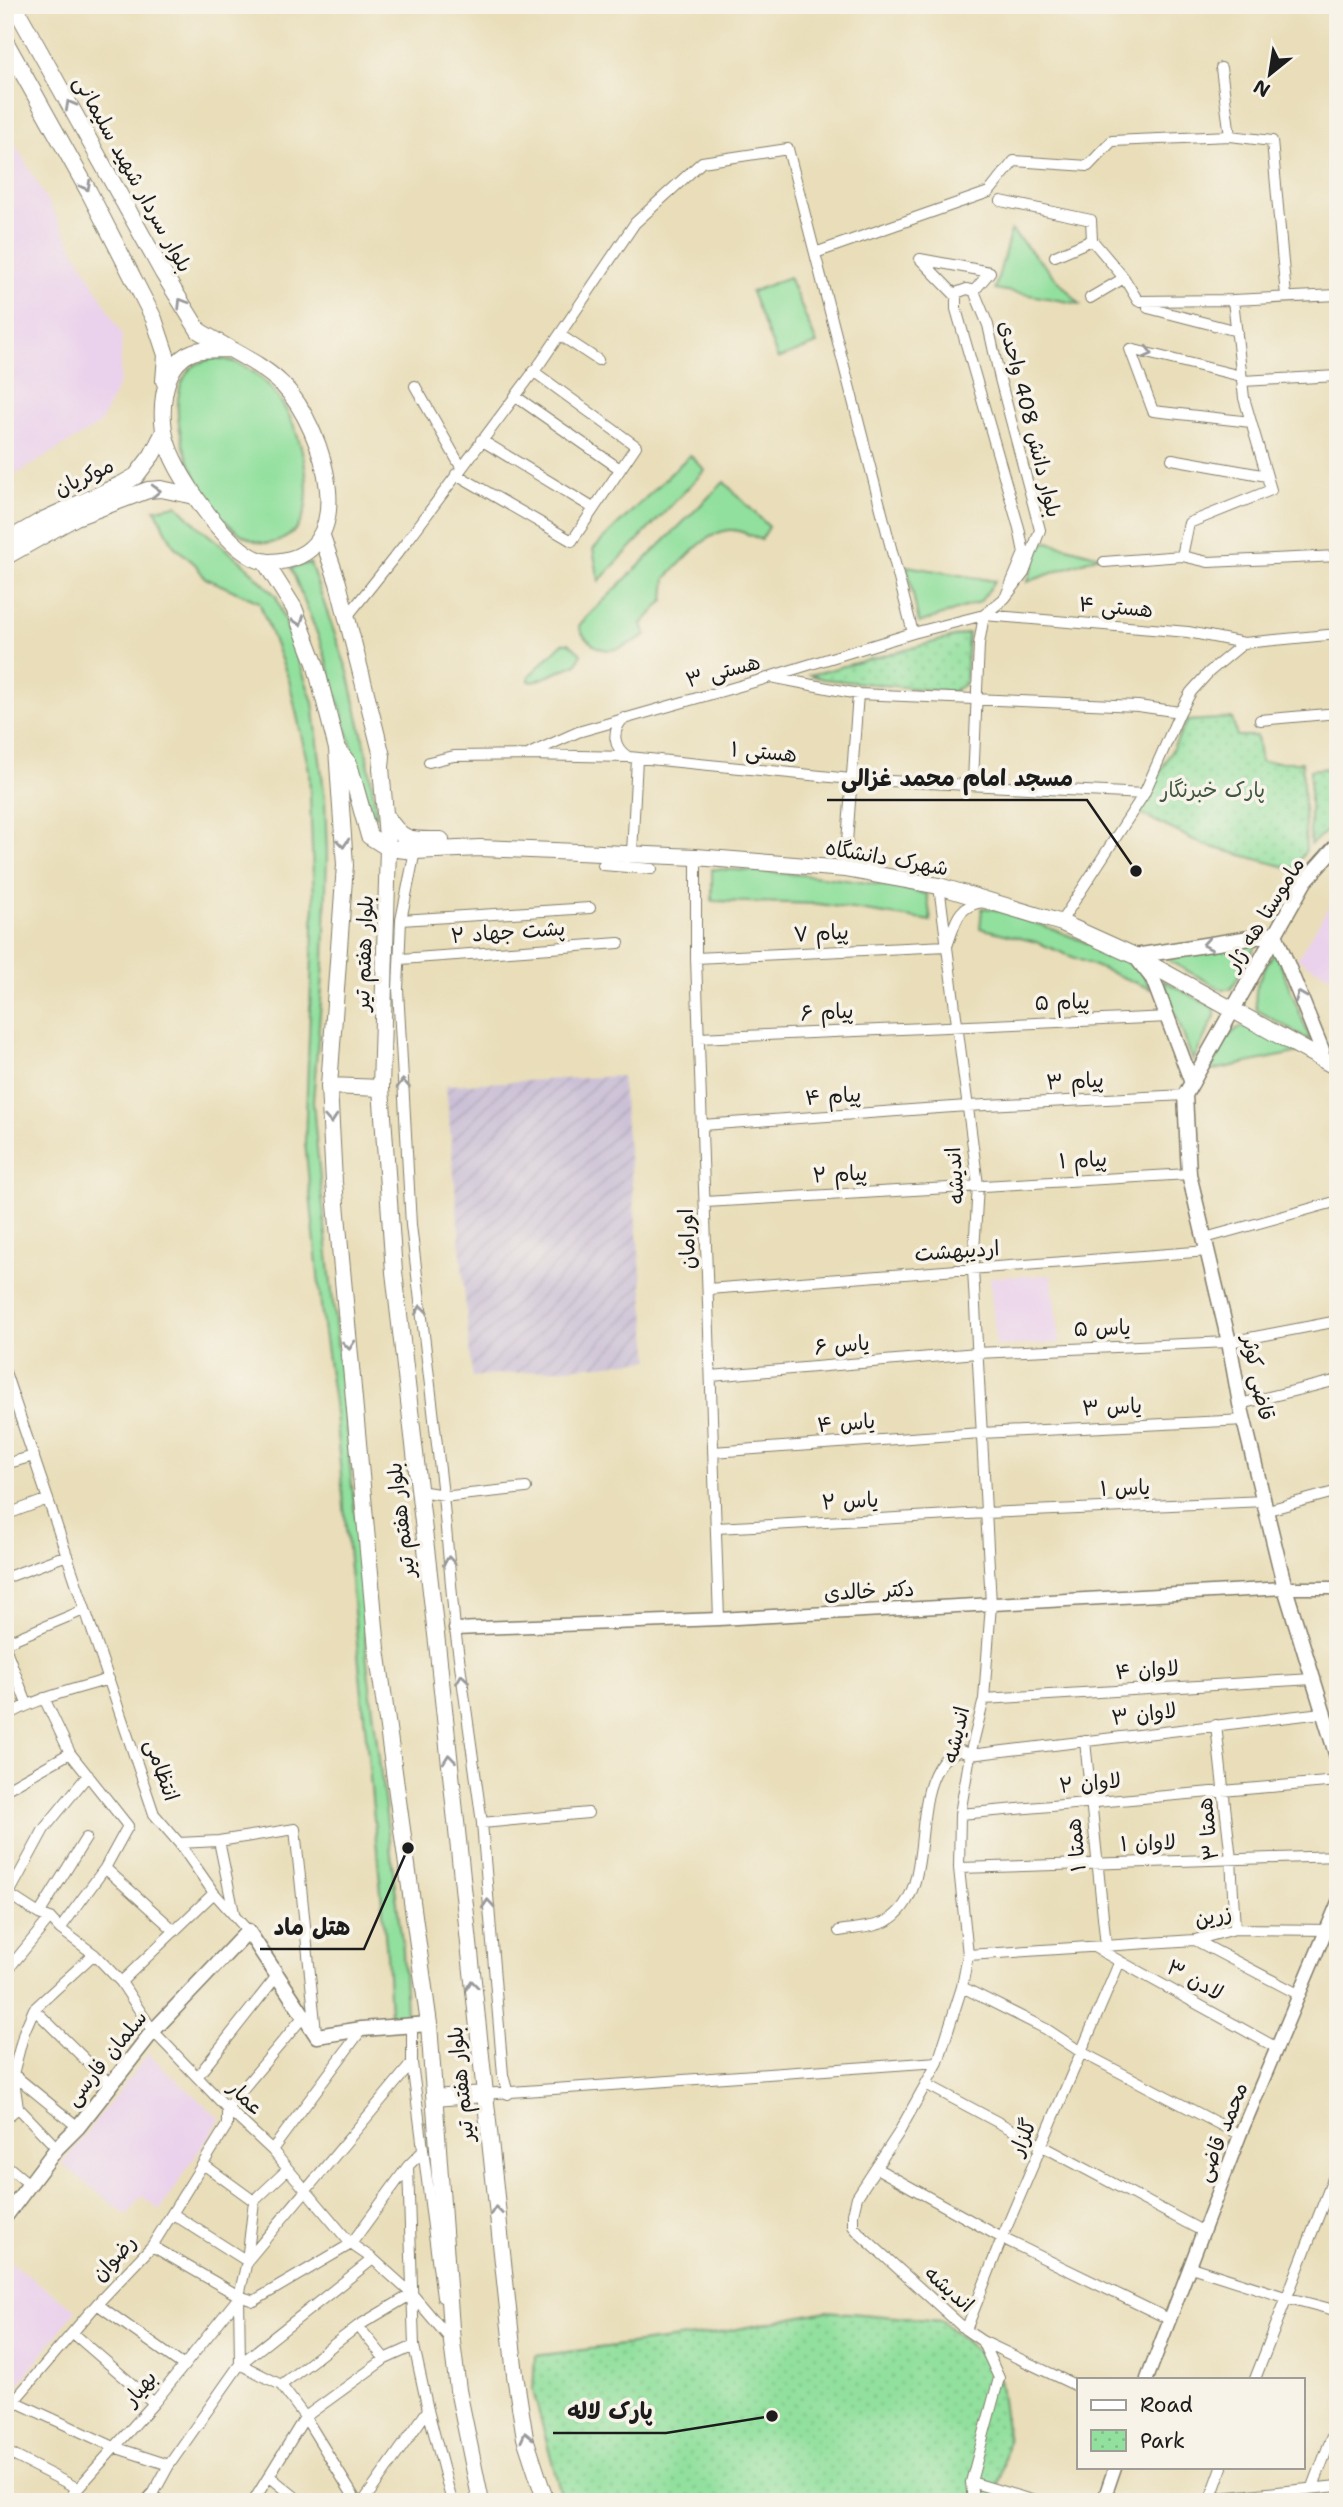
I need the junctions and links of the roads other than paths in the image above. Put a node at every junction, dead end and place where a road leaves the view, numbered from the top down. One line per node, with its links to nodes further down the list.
1 (14, 5): 19 (main road, بلوار سردار شهید سلیمانی, one-way to 1)
2 (5, 41): 26 (main road, one-way to 26)
3 (1221, 68): 4 (street)
4 (1230, 136): 7 (street); 13 (street)
5 (1001, 201): 6 (street)
6 (1092, 240): 8 (street); 9 (street)
7 (816, 253): 18 (street); 46 (street)
8 (1055, 257)
9 (1124, 278): 14 (street); 15 (street)
10 (974, 291): 12 (street); 12 (street); 43 (street, بلوار دانش 408 واحدی)
11 (1338, 295): 13 (street)
12 (956, 296): 43 (street, بلوار دانش 408 واحدی)
13 (1286, 296): 15 (street)
14 (1090, 298)
15 (1233, 300): 17 (street)
16 (1148, 308): 17 (street)
17 (1237, 331): 23 (street)
18 (560, 335): 20 (street); 21 (street)
19 (230, 349): 26 (main road); 36 (main road)
20 (598, 360)
21 (533, 371): 25 (street); 31 (street)
22 (1338, 376): 23 (street)
23 (1242, 379): 27 (street); 27 (street, one-way to 23)
24 (415, 386): 32 (street)
25 (515, 396): 29 (street); 31 (street)
26 (163, 409): 28 (main road)
27 (1251, 422): 33 (street)
28 (164, 432): 34 (main road); 37 (main road, موکریان)
29 (481, 440): 32 (street); 35 (street)
30 (1172, 459): 33 (street)
31 (620, 469): 35 (street)
32 (459, 471): 35 (street); 45 (street)
33 (1267, 476): 38 (street)
34 (195, 496): 40 (main road, one-way to 34); 41 (main road)
35 (593, 508)
36 (322, 536): 41 (main road); 45 (main road, بلوار هفتم تیر)
37 (5, 542)
38 (1182, 556): 39 (street); 42 (street)
39 (1338, 556)
40 (5, 557)
41 (265, 562): 56 (main road, بلوار هفتم تیر, one-way to 56)
42 (1104, 562)
43 (1006, 598): 44 (street)
44 (984, 615): 46 (street); 48 (street, هستی ۴); 51 (street)
45 (346, 618): 63 (main road, بلوار هفتم تیر)
46 (913, 634): 49 (street)
47 (1338, 634): 48 (street, هستی ۴)
48 (1244, 643): 52 (street)
49 (771, 677): 50 (street, هستی ۳); 54 (street, هستی ۳)
50 (858, 695): 51 (street, هستی ۳); 60 (street)
51 (977, 698): 52 (street, هستی ۳); 61 (street)
52 (1180, 712): 62 (street)
53 (1338, 713): 55 (street)
54 (624, 718): 57 (street, هستی ۳); 58 (street)
55 (1261, 720)
56 (337, 749): 65 (main road); 89 (main road, بلوار هفتم تیر, one-way to 89)
57 (528, 755): 58 (street, هستی ۱); 59 (street, هستی ۱)
58 (633, 758): 60 (street, هستی ۱); 66 (street)
59 (429, 762)
60 (851, 779): 61 (street, هستی ۱); 69 (street)
61 (972, 783): 62 (street, هستی ۱)
62 (1144, 794): 75 (street)
63 (387, 817): 65 (main road, بلوار هفتم تیر); 66 (main road)
64 (1338, 844): 77 (main road, ماموستا هه ژار)
65 (388, 848): 67 (main road, شهرک دانشگاه); 90 (main road, بلوار هفتم تیر)
66 (632, 849): 67 (main road, شهرک دانشگاه); 68 (main road, شهرک دانشگاه); 69 (main road)
67 (421, 851): 76 (street)
68 (696, 857): 69 (main road, شهرک دانشگاه); 81 (street, اورامان)
69 (845, 864): 72 (main road, شهرک دانشگاه); 75 (main road)
70 (603, 865): 71 (street)
71 (652, 869)
72 (939, 886): 73 (main road, شهرک دانشگاه); 79 (street, اندیشه)
73 (988, 902): 75 (main road, شهرک دانشگاه); 79 (street)
74 (590, 908): 76 (street)
75 (1063, 919): 80 (main road, شهرک دانشگاه)
76 (401, 920): 82 (street)
77 (1275, 934): 80 (main road, one-way to 80); 83 (main road, ماموستا هه ژار); 87 (main road, one-way to 77)
78 (619, 943): 82 (street, پشت جهاد ۲)
79 (947, 946): 81 (street, پیام ۷); 85 (street, اندیشه)
80 (1140, 955): 83 (main road, شهرک دانشگاه); 84 (main road)
81 (696, 958): 86 (street, اورامان)
82 (401, 959): 116 (street, one-way to 82)
83 (1234, 1005): 87 (main road, شهرک دانشگاه); 91 (main road)
84 (1169, 1017): 85 (street, پیام ۵); 91 (main road)
85 (957, 1026): 86 (street, پیام ۶); 92 (street, اندیشه)
86 (699, 1038): 93 (street, اورامان)
87 (1327, 1055): 88 (main road, شهرک دانشگاه)
88 (1338, 1068)
89 (329, 1086): 90 (main road); 185 (main road, بلوار هفتم تیر, one-way to 185)
90 (381, 1088): 115 (main road, بلوار هفتم تیر)
91 (1188, 1089): 92 (street, پیام ۳); 94 (main road, قاضی کوثر)
92 (967, 1106): 93 (street, پیام ۴); 95 (street, اندیشه)
93 (702, 1125): 97 (street, اورامان)
94 (1189, 1174): 95 (street, پیام ۱); 98 (main road, قاضی کوثر)
95 (978, 1185): 97 (street, پیام ۲); 99 (street, اندیشه)
96 (1338, 1201): 98 (street, اردیبهشت)
97 (705, 1202): 100 (street, اورامان)
98 (1207, 1245): 99 (street, اردیبهشت); 102 (main road, قاضی کوثر)
99 (973, 1269): 100 (street, اردیبهشت); 103 (street, اندیشه)
100 (708, 1289): 105 (street, اورامان)
101 (1338, 1321): 102 (street, یاس ۵)
102 (1229, 1342): 103 (street, یاس ۵); 107 (main road, قاضی کوثر)
103 (976, 1353): 105 (street, یاس ۶); 109 (street, اندیشه)
104 (5, 1372): 111 (street, انتظامی)
105 (711, 1376): 110 (street, اورامان)
106 (1338, 1380): 107 (street)
107 (1240, 1404): 108 (main road, قاضی کوثر)
108 (1245, 1420): 109 (street, یاس ۳); 118 (main road, قاضی کوثر)
109 (981, 1433): 110 (street, یاس ۴); 119 (street, اندیشه)
110 (713, 1452): 121 (street, اورامان)
111 (34, 1456): 112 (street); 117 (street, انتظامی)
112 (5, 1464)
113 (526, 1488): 116 (street)
114 (1338, 1490): 118 (street, یاس ۱)
115 (419, 1491): 116 (street); 198 (main road, بلوار هفتم تیر, one-way to 115)
116 (443, 1494): 129 (street, one-way to 116)
117 (48, 1499): 120 (street); 122 (street, انتظامی)
118 (1266, 1506): 119 (street, یاس ۱); 124 (main road, قاضی کوثر)
119 (986, 1513): 121 (street, یاس ۲); 126 (street, اندیشه)
120 (5, 1515)
121 (716, 1528): 128 (street, اورامان)
122 (67, 1555): 123 (street); 127 (street, انتظامی)
123 (5, 1578)
124 (1286, 1588): 125 (street, دکتر خالدی); 126 (street, دکتر خالدی); 132 (main road, قاضی کوثر)
125 (1338, 1588)
126 (991, 1604): 128 (street, دکتر خالدی); 134 (street, اندیشه)
127 (84, 1610): 130 (street); 131 (street, انتظامی)
128 (719, 1619): 129 (street, دکتر خالدی)
129 (455, 1629): 150 (street, one-way to 129)
130 (6, 1648): 135 (street)
131 (109, 1679): 133 (street); 153 (street, انتظامی)
132 (1313, 1679): 134 (street, لاوان ۴); 136 (main road, قاضی کوثر)
133 (44, 1698): 135 (street); 140 (street)
134 (984, 1699): 141 (street, اندیشه)
135 (27, 1704): 137 (street)
136 (1322, 1713): 138 (street, لاوان ۳); 142 (main road, قاضی کوثر)
137 (5, 1717)
138 (1216, 1725): 139 (street, لاوان ۳); 146 (street, همتا ۳)
139 (1085, 1741): 141 (street, لاوان ۳); 147 (street, همتا ۱)
140 (70, 1753): 143 (street); 145 (street)
141 (970, 1755): 149 (street, اندیشه); 170 (street, لاوان ۳)
142 (1338, 1760)
143 (90, 1778): 157 (street); 160 (street)
144 (1338, 1781): 146 (street, لاوان ۲)
145 (5, 1790)
146 (1223, 1791): 147 (street, لاوان ۲); 155 (street, همتا ۳)
147 (1091, 1802): 149 (street, لاوان ۲); 156 (street, همتا ۱)
148 (588, 1813): 150 (street)
149 (960, 1814): 158 (street, اندیشه)
150 (482, 1823): 199 (street, one-way to 150)
151 (86, 1838): 162 (street)
152 (219, 1841): 153 (street); 163 (street); 188 (street)
153 (179, 1843): 159 (street, انتظامی)
154 (1338, 1856): 155 (street, لاوان ۱)
155 (1231, 1859): 156 (street, لاوان ۱); 166 (street, همتا ۳)
156 (1098, 1864): 158 (street, لاوان ۱); 172 (street, همتا ۱)
157 (105, 1868): 165 (street); 168 (street)
158 (959, 1868): 175 (street, اندیشه)
159 (214, 1893): 163 (street, انتظامی); 168 (street)
160 (7, 1895): 162 (street, عمار)
161 (1338, 1902): 167 (street, محمد قاضی)
162 (39, 1914): 164 (street, عمار)
163 (234, 1914): 169 (street, انتظامی)
164 (50, 1919): 165 (street, عمار); 177 (street)
165 (60, 1929): 174 (street, عمار)
166 (1235, 1929): 167 (street, زرین); 171 (street, زرین)
167 (1328, 1930): 181 (street, محمد قاضی)
168 (175, 1931): 179 (street)
169 (248, 1931): 178 (main road, انتظامی); 187 (main road, سلمان فارسی)
170 (839, 1931)
171 (1195, 1940): 172 (street, زرین); 181 (street)
172 (1106, 1946): 173 (street, زرین)
173 (1094, 1947): 175 (street, زرین); 176 (street, لادن ۳)
174 (94, 1954): 179 (street, عمار); 182 (street)
175 (968, 1955): 180 (street, اندیشه)
176 (1120, 1961): 189 (street, لادن ۳); 190 (street, گلزار)
177 (5, 1973)
178 (276, 1977): 183 (main road, انتظامی); 194 (street)
179 (121, 1982): 187 (street, عمار)
180 (962, 1987): 190 (street); 191 (street, اندیشه)
181 (1300, 1995): 189 (street, محمد قاضی)
182 (34, 2009): 193 (street); 196 (street)
183 (303, 2017): 188 (main road, انتظامی); 202 (street)
184 (412, 2024): 185 (main road); 186 (main road); 192 (street)
185 (429, 2024): 200 (main road, بلوار هفتم تیر)
186 (362, 2029): 188 (main road); 208 (street)
187 (153, 2031): 194 (street, عمار); 196 (main road, سلمان فارسی)
188 (317, 2036)
189 (1278, 2048): 205 (street, محمد قاضی)
190 (1081, 2052): 205 (street); 206 (street, گلزار)
191 (938, 2062): 195 (street, اندیشه); 199 (street)
192 (412, 2063): 209 (street); 217 (street)
193 (13, 2074): 201 (street); 204 (street)
194 (197, 2077): 202 (street, عمار)
195 (926, 2084): 206 (street); 214 (street, اندیشه)
196 (111, 2086): 204 (main road, سلمان فارسی)
197 (5, 2094): 201 (street)
198 (483, 2094): 199 (street); 200 (main road); 275 (main road, بلوار هفتم تیر, one-way to 198)
199 (508, 2094)
200 (435, 2098): 237 (main road, بلوار هفتم تیر)
201 (18, 2108): 203 (street); 207 (street)
202 (227, 2108): 208 (street, عمار); 211 (street, رضوان)
203 (5, 2119)
204 (78, 2127): 207 (main road, سلمان فارسی)
205 (1240, 2135): 221 (street, محمد قاضی)
206 (1041, 2146): 221 (street); 222 (street, گلزار)
207 (57, 2148): 216 (main road, سلمان فارسی)
208 (272, 2150): 215 (street, عمار)
209 (423, 2151): 212 (street); 237 (street)
210 (5, 2164): 216 (street)
211 (203, 2164): 218 (street); 219 (street, رضوان)
212 (408, 2166): 223 (street); 228 (street)
213 (1338, 2166): 230 (street)
214 (876, 2168): 222 (street); 235 (street, اندیشه)
215 (288, 2169): 217 (street, عمار); 218 (street)
216 (29, 2184): 220 (main road, سلمان فارسی)
217 (307, 2190): 223 (street, عمار); 226 (street)
218 (254, 2201): 226 (street)
219 (173, 2214): 224 (street, رضوان); 226 (street)
220 (5, 2217)
221 (1203, 2232): 227 (street, محمد قاضی)
222 (1002, 2238): 233 (street); 235 (street, گلزار)
223 (351, 2244): 225 (street, عمار); 229 (street)
224 (152, 2246): 229 (street); 231 (street, رضوان)
225 (373, 2259): 228 (street, عمار); 241 (street)
226 (247, 2261): 229 (street)
227 (1191, 2267): 230 (street); 233 (street, محمد قاضی)
228 (412, 2294): 234 (street); 237 (street, عمار); 239 (street)
229 (239, 2297): 241 (street); 242 (street, بهیار)
230 (1285, 2297): 232 (street); 244 (street)
231 (97, 2304): 236 (street, رضوان); 242 (street)
232 (1338, 2311)
233 (1171, 2320): 243 (street, محمد قاضی)
234 (358, 2326): 240 (street); 245 (street)
235 (967, 2330): 238 (street, اندیشه)
236 (72, 2333): 248 (street, رضوان); 249 (street)
237 (449, 2337): 274 (main road, بلوار هفتم تیر)
238 (982, 2341): 246 (street); 260 (street, اندیشه)
239 (414, 2346): 240 (street); 250 (street)
240 (385, 2359): 251 (street)
241 (240, 2364): 245 (street); 256 (street)
242 (184, 2366): 249 (street, بهیار)
243 (1147, 2378)
244 (1255, 2378)
245 (281, 2385): 251 (street)
246 (1077, 2386)
247 (5, 2390): 248 (street)
248 (14, 2401): 253 (street, رضوان); 254 (street)
249 (154, 2403): 254 (street, بهیار)
250 (428, 2410): 272 (street); 273 (street)
251 (305, 2417): 259 (street); 271 (street)
252 (1338, 2420): 262 (street)
253 (5, 2421)
254 (114, 2447): 256 (street); 263 (street, بهیار)
255 (5, 2451): 263 (street)
256 (169, 2465): 265 (street)
257 (1115, 2468): 278 (street)
258 (1223, 2468): 266 (street)
259 (269, 2476): 269 (street); 270 (street)
260 (971, 2482): 276 (street, اندیشه); 277 (street)
261 (1338, 2486): 262 (street)
262 (1313, 2487): 264 (street)
263 (77, 2488): 268 (street, بهیار)
264 (1263, 2498): 266 (street)
265 (153, 2500)
266 (1210, 2500): 267 (street)
267 (1184, 2501)
268 (66, 2502)
269 (253, 2502)
270 (301, 2502)
271 (357, 2502)
272 (363, 2502)
273 (452, 2502)
274 (481, 2502)
275 (546, 2502)
276 (973, 2502)
277 (1038, 2502)
278 (1103, 2502)

